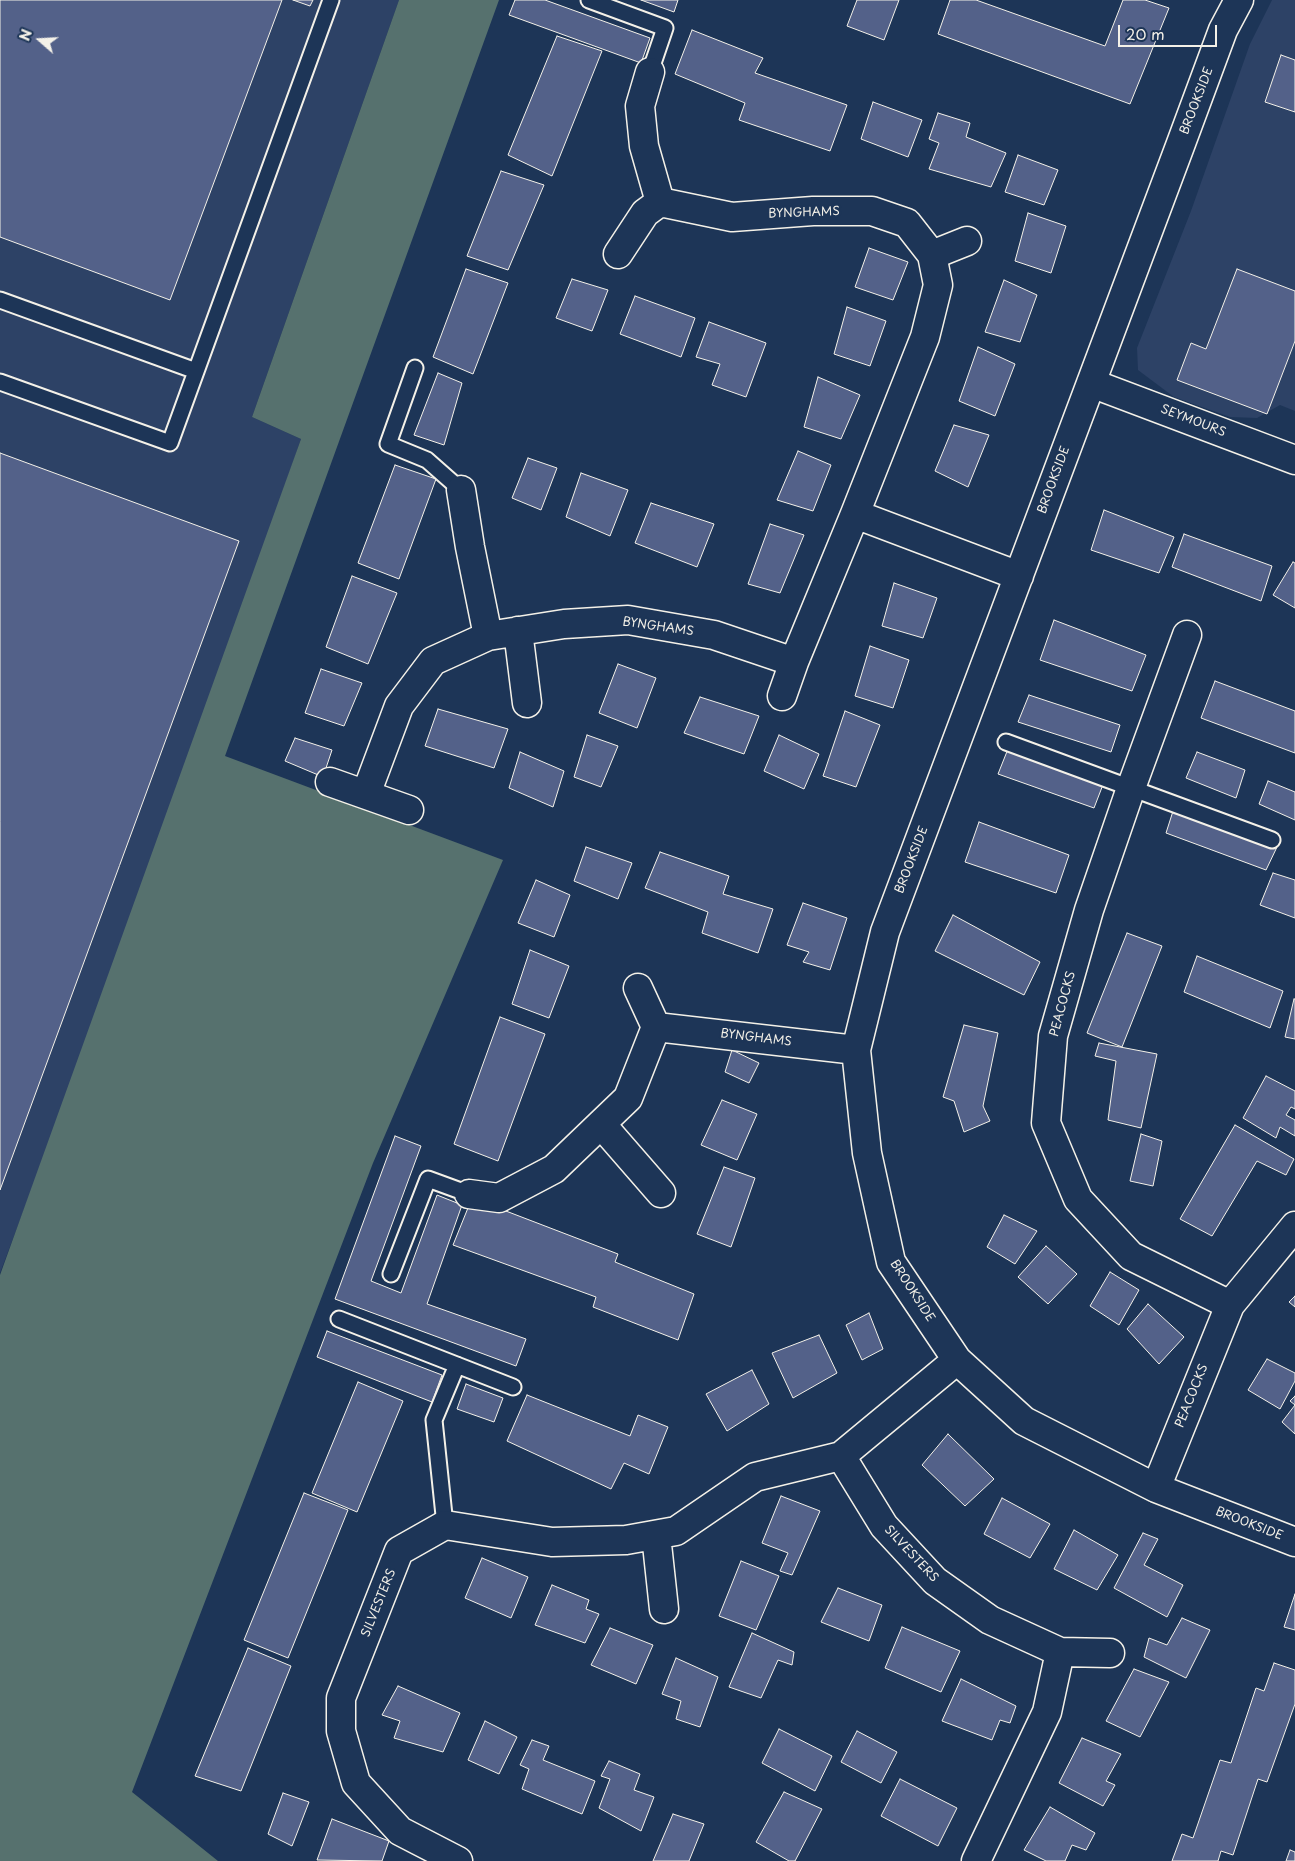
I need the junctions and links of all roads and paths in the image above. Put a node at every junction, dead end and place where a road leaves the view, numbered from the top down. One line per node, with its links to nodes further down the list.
1 (331, 0): 11 (lane)
2 (589, 0): 4 (lane)
3 (1239, 0): 13 (street, BROOKSIDE)
4 (650, 72): 5 (street)
5 (660, 202): 7 (street); 8 (street, BYNGHAMS)
6 (967, 241): 8 (street)
7 (618, 254)
8 (932, 255): 16 (street, BYNGHAMS)
9 (0, 300): 11 (lane)
10 (415, 368): 15 (lane)
11 (196, 371): 12 (lane)
12 (0, 382)
13 (1091, 383): 14 (street, SEYMOURS); 17 (street, BROOKSIDE)
14 (1295, 460)
15 (461, 490): 20 (street)
16 (856, 514): 17 (street); 21 (street, BYNGHAMS)
17 (1019, 576): 32 (street, BROOKSIDE)
18 (518, 631): 20 (street, BYNGHAMS); 21 (street, BYNGHAMS); 23 (street)
19 (1187, 635): 26 (street, PEACOCKS)
20 (488, 636): 27 (street, BYNGHAMS)
21 (794, 662): 22 (street, BYNGHAMS)
22 (782, 696)
23 (527, 703)
24 (1006, 742): 26 (lane)
25 (330, 782): 27 (street)
26 (1131, 788): 29 (lane); 38 (street, PEACOCKS)
27 (366, 794): 28 (street)
28 (408, 810)
29 (1272, 840)
30 (638, 988): 31 (street)
31 (656, 1027): 32 (street, BYNGHAMS); 33 (street)
32 (856, 1050): 40 (street, BROOKSIDE)
33 (601, 1124): 34 (street); 35 (street)
34 (660, 1193)
35 (469, 1194): 37 (lane)
36 (1295, 1226): 38 (street, PEACOCKS)
37 (391, 1274)
38 (1230, 1305): 44 (street, PEACOCKS)
39 (339, 1319): 41 (lane)
40 (957, 1360): 43 (street); 44 (street, BROOKSIDE)
41 (457, 1365): 42 (lane); 45 (lane)
42 (513, 1387)
43 (841, 1456): 46 (street); 49 (street, SILVESTERS)
44 (1156, 1488): 47 (street, BROOKSIDE)
45 (445, 1526): 46 (street); 51 (street, SILVESTERS)
46 (656, 1534): 48 (street)
47 (1295, 1542)
48 (664, 1609)
49 (1060, 1652): 50 (street, SILVESTERS); 52 (street)
50 (1110, 1653)
51 (458, 1861)
52 (976, 1861)

